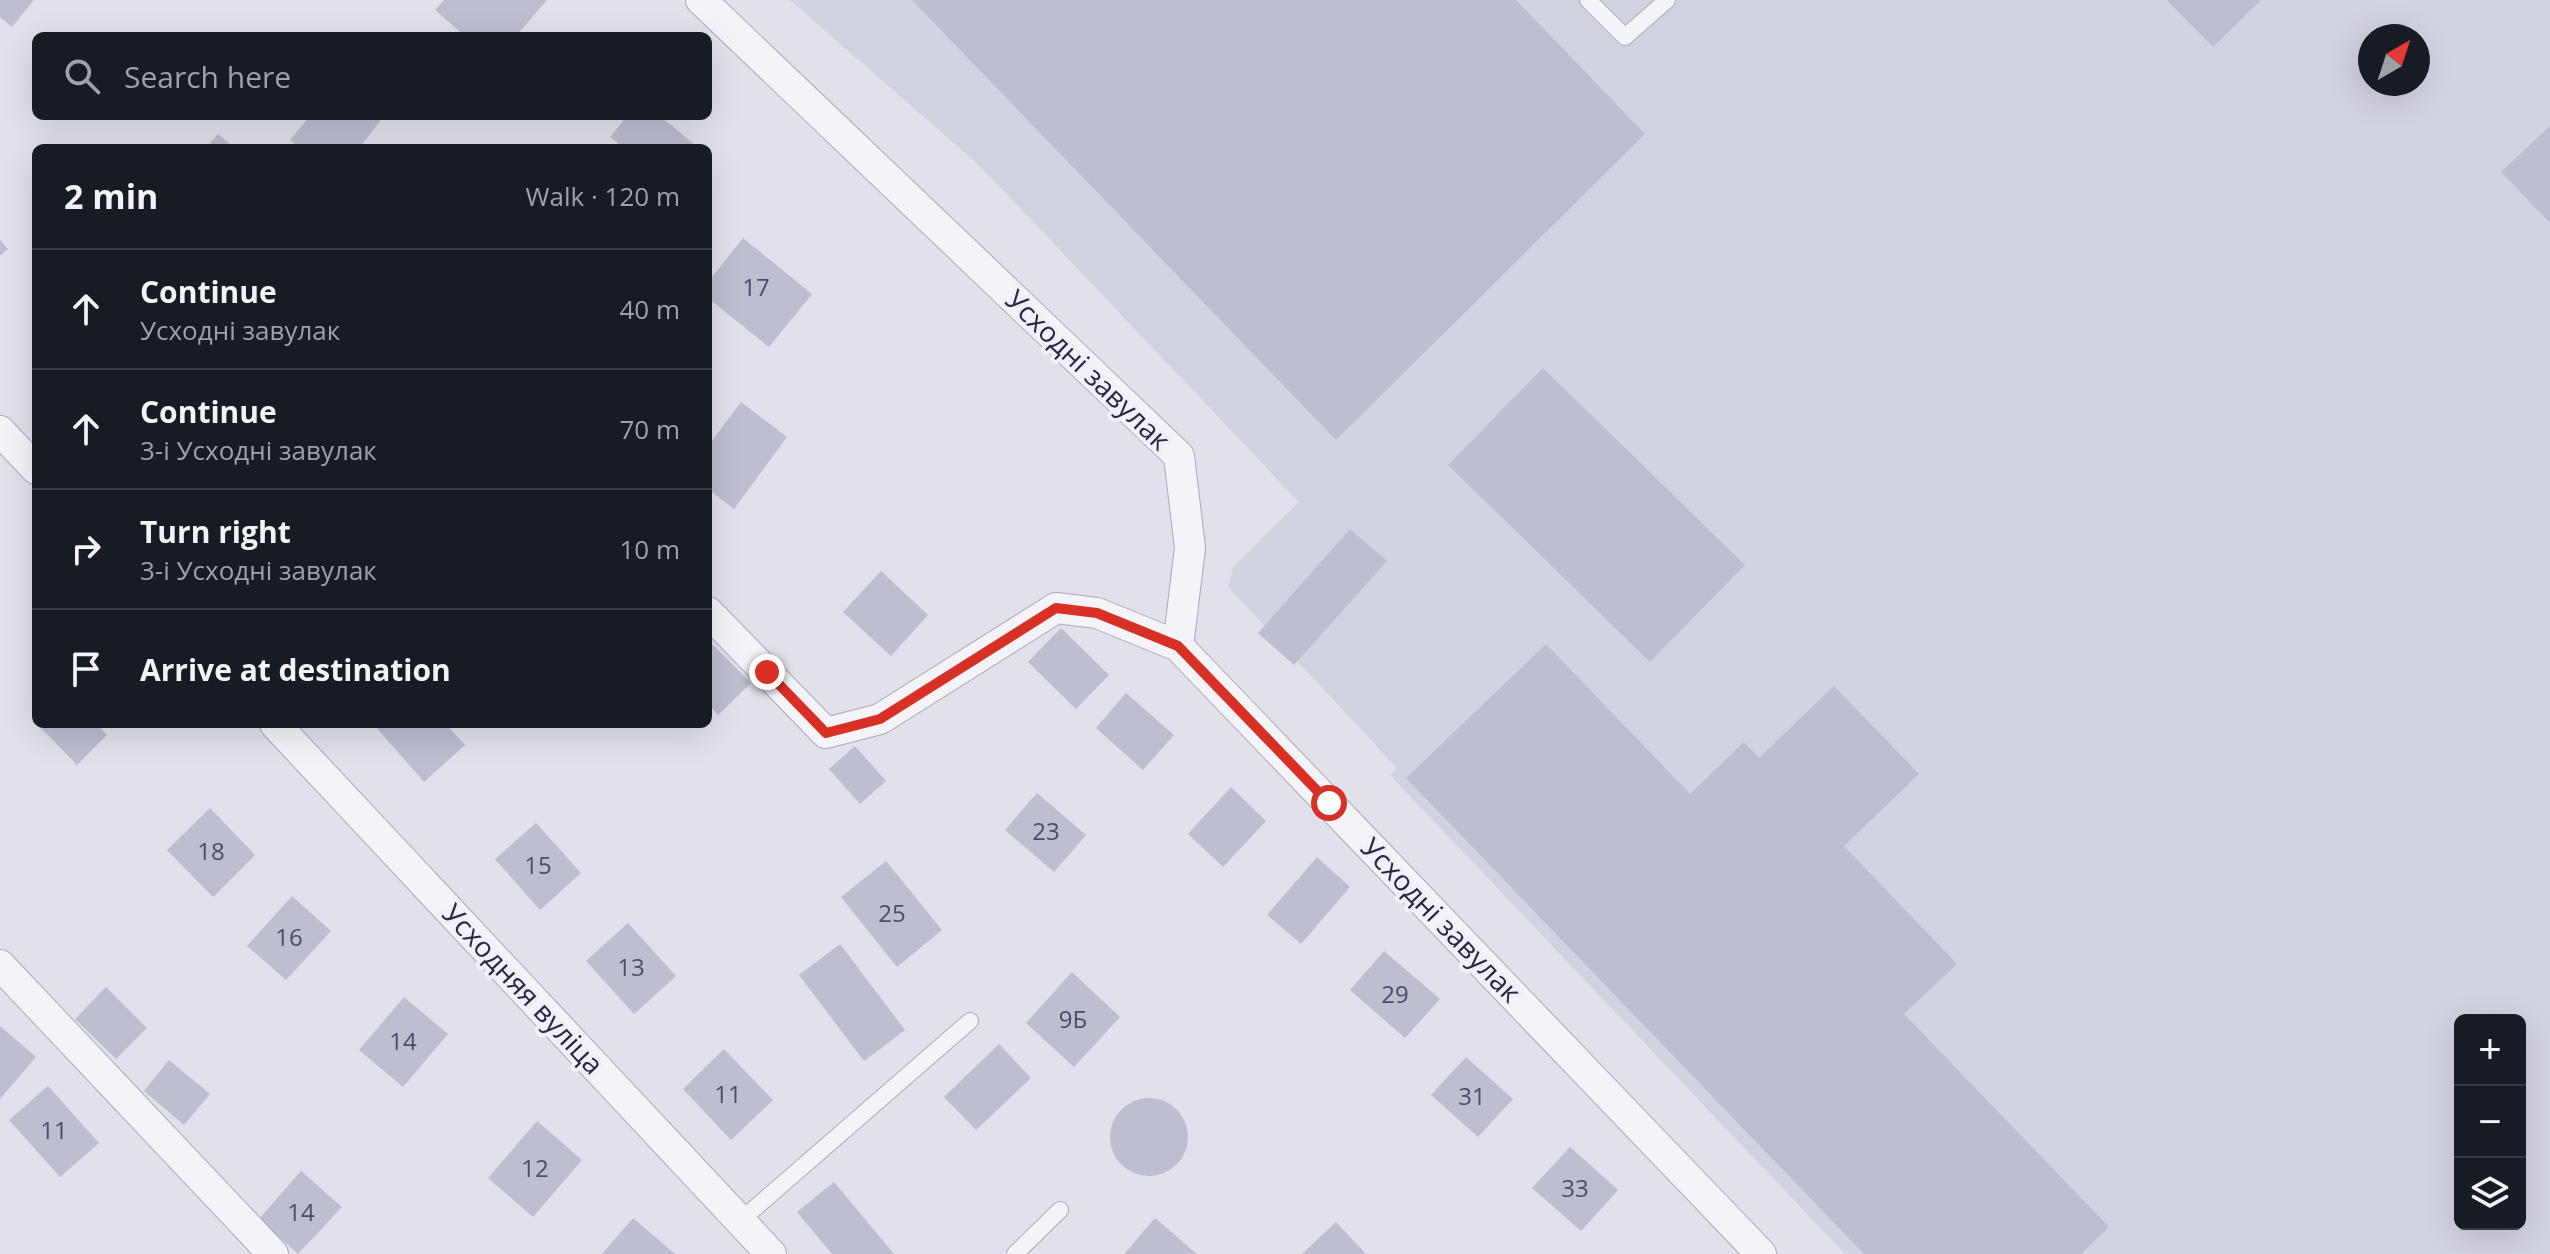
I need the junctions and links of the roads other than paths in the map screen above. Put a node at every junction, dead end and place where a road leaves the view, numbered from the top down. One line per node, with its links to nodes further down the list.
1 (701, 0): 7 (street, Усходні завулак)
2 (1588, 0): 3 (lane)
3 (1667, 0)
4 (0, 431): 5 (street)
5 (32, 465)
6 (712, 616): 7 (street)
7 (1178, 646): 16 (street, Усходні завулак)
8 (279, 728): 12 (street, Усходняя вуліца)
9 (0, 965): 13 (street)
10 (970, 1021): 12 (lane)
11 (1060, 1210): 15 (lane)
12 (740, 1221): 14 (street, Усходняя вуліца)
13 (273, 1254)
14 (771, 1254)
15 (1015, 1254)
16 (1761, 1254)

